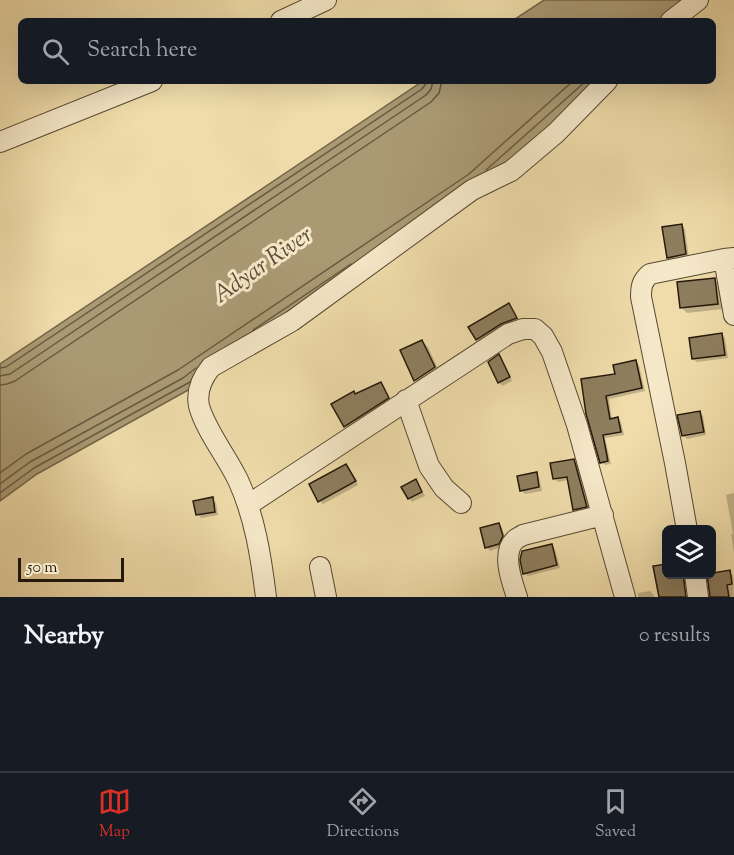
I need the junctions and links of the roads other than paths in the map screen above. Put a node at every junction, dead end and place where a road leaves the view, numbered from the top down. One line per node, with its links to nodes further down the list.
1 (326, 0): 3 (street)
2 (698, 0): 4 (street)
3 (287, 18)
4 (676, 18)
5 (145, 84): 7 (street)
6 (604, 84): 12 (street)
7 (0, 142)
8 (729, 259): 9 (street); 14 (street)
9 (734, 315)
10 (406, 400): 11 (street); 12 (street); 13 (street)
11 (461, 503)
12 (248, 505): 17 (street)
13 (603, 515): 19 (street); 20 (street)
14 (686, 525)
15 (320, 567): 18 (street)
16 (696, 579): 21 (street)
17 (266, 597)
18 (326, 597)
19 (517, 597)
20 (625, 597)
21 (698, 597)

